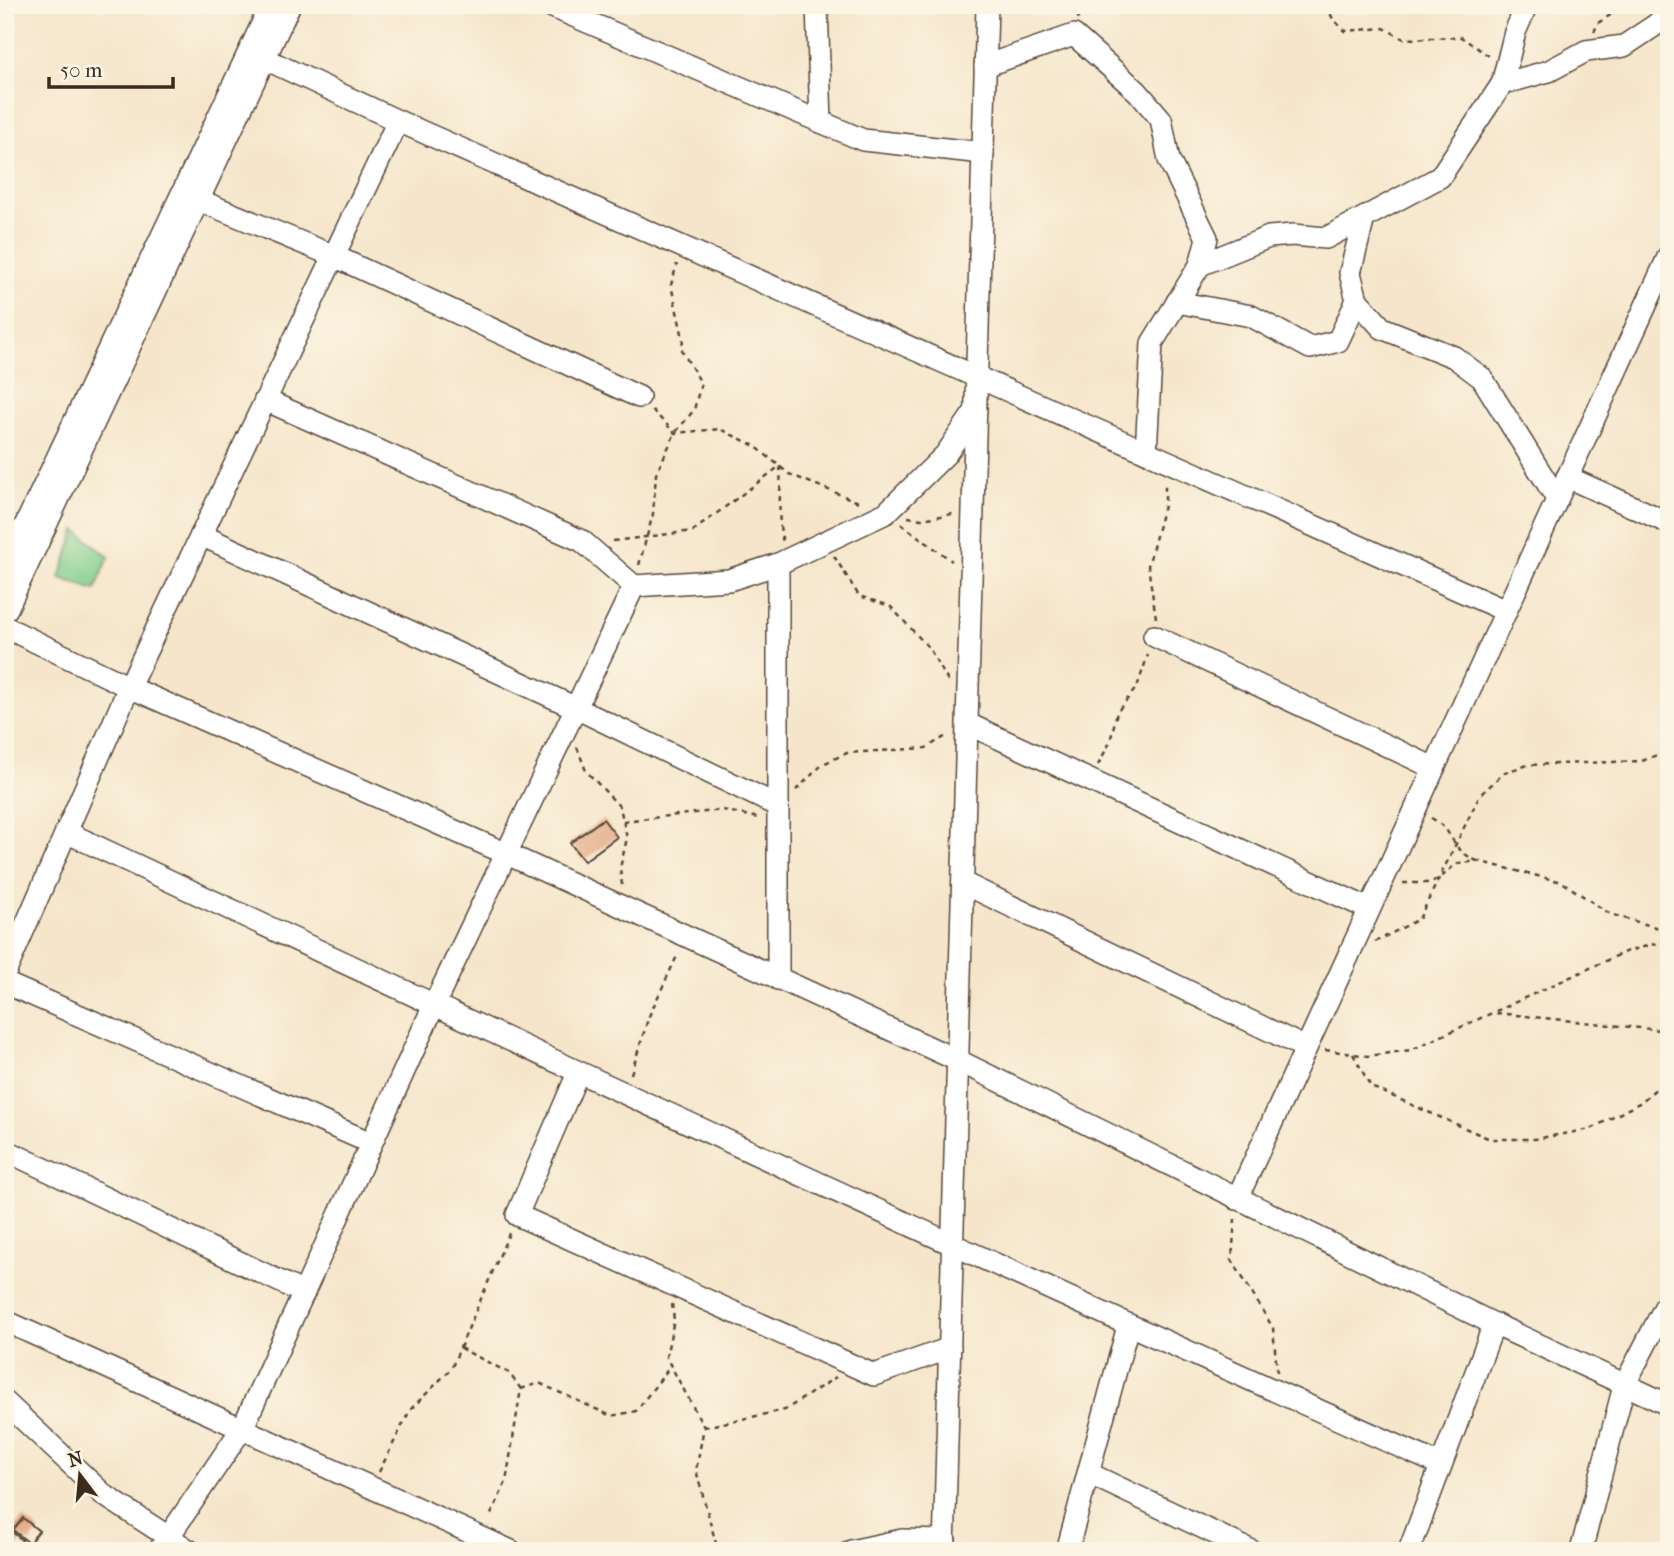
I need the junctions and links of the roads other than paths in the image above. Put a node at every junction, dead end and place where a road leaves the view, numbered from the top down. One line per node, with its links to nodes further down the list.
1 (271, 5): 33 (street)
2 (287, 5): 8 (main road)
3 (548, 5): 12 (street)
4 (817, 5): 12 (street)
5 (987, 5): 9 (street)
6 (1527, 5): 10 (street)
7 (1669, 9): 10 (street)
8 (263, 58): 11 (street); 14 (main road)
9 (985, 66): 13 (street); 19 (street)
10 (1502, 84): 15 (street)
11 (398, 121): 18 (street); 23 (street)
12 (821, 122): 13 (street)
13 (983, 153): 23 (street)
14 (196, 199): 18 (street); 35 (main road)
15 (1364, 218): 16 (street); 20 (street)
16 (1326, 238): 19 (street); 20 (street)
17 (1669, 255): 28 (street)
18 (334, 256): 24 (street); 25 (street)
19 (1200, 265): 22 (street)
20 (1350, 273): 21 (street)
21 (1357, 300): 22 (street); 29 (street)
22 (1177, 302): 27 (street)
23 (976, 377): 26 (street); 27 (street)
24 (639, 397)
25 (265, 400): 31 (street); 34 (street)
26 (976, 410): 32 (street); 41 (street)
27 (1146, 452): 36 (street)
28 (1567, 477): 29 (street); 30 (street)
29 (1557, 499): 36 (street)
30 (1669, 523)
31 (201, 535): 39 (street); 40 (street)
32 (783, 561): 34 (street); 43 (street)
33 (5, 568)
34 (634, 586): 40 (street)
35 (5, 607)
36 (1506, 611): 42 (street)
37 (5, 627): 39 (street)
38 (1154, 636): 42 (street)
39 (129, 687): 44 (street); 45 (street)
40 (572, 715): 43 (street); 45 (street)
41 (968, 724): 46 (street); 47 (street)
42 (1434, 768): 47 (street)
43 (778, 814): 49 (street)
44 (66, 832): 48 (street); 51 (street)
45 (507, 854): 49 (street); 51 (street)
46 (963, 883): 52 (street); 53 (street)
47 (1369, 909): 52 (street)
48 (5, 973)
49 (778, 979): 53 (street)
50 (5, 984): 55 (street)
51 (434, 1005): 54 (street); 55 (street)
52 (1306, 1048): 57 (street)
53 (957, 1060): 57 (street); 58 (street)
54 (578, 1073): 58 (street); 64 (street)
55 (371, 1143): 59 (street)
56 (5, 1150): 59 (street)
57 (1237, 1199): 62 (street)
58 (952, 1244): 63 (street); 64 (street)
59 (304, 1293): 68 (street)
60 (1669, 1298): 65 (street)
61 (5, 1321): 68 (street)
62 (1494, 1324): 65 (street); 69 (street)
63 (1128, 1326): 69 (street); 70 (street)
64 (950, 1348): 72 (street)
65 (1624, 1386): 67 (street); 79 (street)
66 (5, 1402): 71 (street)
67 (1669, 1405)
68 (243, 1427): 71 (street); 74 (street)
69 (1441, 1465): 78 (street)
70 (1090, 1474): 76 (street); 77 (street)
71 (163, 1544): 73 (street)
72 (945, 1546): 75 (street)
73 (190, 1551)
74 (511, 1551)
75 (851, 1551)
76 (1067, 1551)
77 (1251, 1551)
78 (1409, 1551)
79 (1581, 1551)

